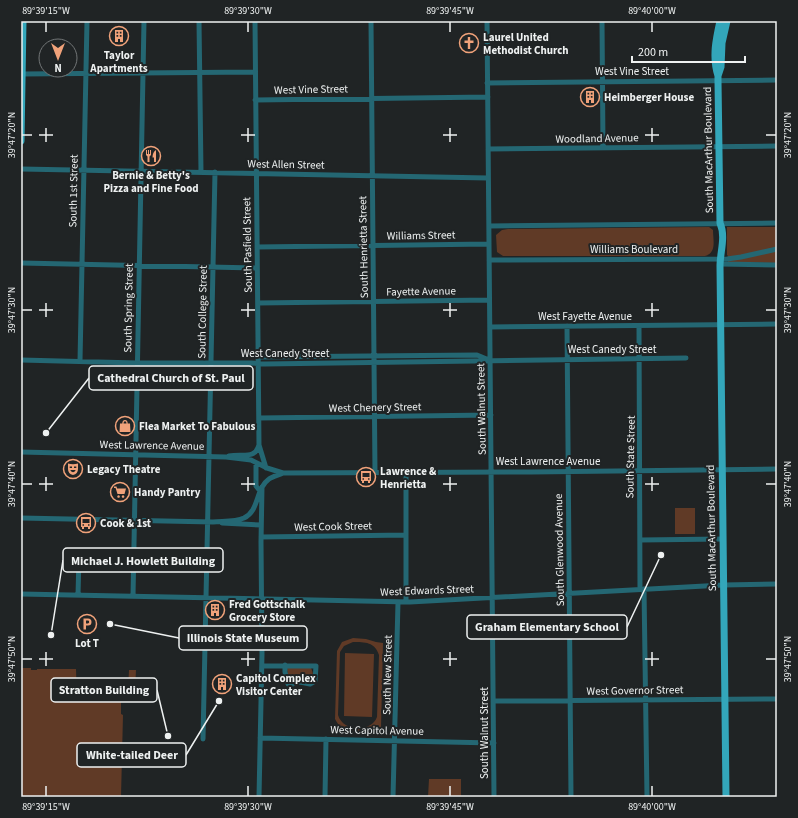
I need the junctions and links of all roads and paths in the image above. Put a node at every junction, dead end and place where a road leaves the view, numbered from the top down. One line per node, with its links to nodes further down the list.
1 (23, 21): 16 (main road)
2 (87, 21): 17 (street, South 1st Street)
3 (144, 21): 14 (street, South Spring Street)
4 (199, 21): 15 (street)
5 (255, 21): 13 (street, South Pasfield Street)
6 (371, 21): 24 (street, South Henrietta Street)
7 (487, 21): 21 (street, South Walnut Street)
8 (602, 21): 20 (street)
9 (715, 21): 12 (main road)
10 (720, 21): 12 (main road, South MacArthur Boulevard)
11 (728, 21): 18 (main road, South MacArthur Boulevard)
12 (718, 31): 18 (main road, South MacArthur Boulevard)
13 (255, 72): 15 (street); 25 (street, South Pasfield Street)
14 (144, 73): 15 (street); 17 (street); 33 (street, South Spring Street)
15 (200, 73): 34 (street)
16 (22, 74): 17 (street); 22 (main road)
17 (86, 74): 32 (street, South 1st Street)
18 (718, 78): 19 (street, West Vine Street); 20 (street, West Vine Street); 28 (main road, South MacArthur Boulevard)
19 (777, 80)
20 (603, 82): 21 (street, West Vine Street); 29 (street)
21 (488, 83): 23 (street, South Walnut Street)
22 (22, 84): 26 (main road)
23 (488, 97): 24 (street, West Vine Street); 30 (street, South Walnut Street)
24 (371, 98): 25 (street, West Vine Street); 37 (street, South Henrietta Street)
25 (255, 100): 36 (street, South Pasfield Street)
26 (21, 141)
27 (777, 146): 28 (street, Woodland Avenue)
28 (719, 147): 29 (street, Woodland Avenue); 39 (main road, South MacArthur Boulevard)
29 (603, 148): 30 (street, Woodland Avenue)
30 (488, 149): 38 (street, South Walnut Street)
31 (21, 169): 32 (street, West Allen Street)
32 (84, 170): 33 (street, West Allen Street); 49 (street, South 1st Street)
33 (141, 171): 34 (street, West Allen Street); 50 (street, South Spring Street)
34 (201, 172): 35 (street, West Allen Street)
35 (215, 172): 36 (street, West Allen Street); 52 (street, South College Street)
36 (256, 173): 37 (street, West Allen Street); 44 (street, South Pasfield Street)
37 (372, 176): 38 (street, West Allen Street); 43 (street, South Henrietta Street)
38 (488, 178): 41 (street, South Walnut Street)
39 (720, 223): 40 (street); 41 (street); 47 (main road, South MacArthur Boulevard)
40 (777, 223)
41 (489, 226): 42 (street, South Walnut Street)
42 (489, 244): 43 (street, Williams Street); 46 (street, South Walnut Street)
43 (373, 246): 44 (street, Williams Street); 55 (street, South Henrietta Street)
44 (257, 247): 53 (street, South Pasfield Street)
45 (777, 249): 47 (street, Williams Boulevard)
46 (489, 260): 47 (street, Williams Boulevard); 54 (street, South Walnut Street)
47 (720, 262): 51 (street, Williams Boulevard); 58 (main road, South MacArthur Boulevard)
48 (21, 263): 49 (street)
49 (82, 264): 50 (street); 69 (street, South 1st Street)
50 (139, 265): 52 (street); 70 (street, South Spring Street)
51 (777, 265)
52 (213, 267): 53 (street); 71 (street, South College Street)
53 (257, 268): 56 (street, South Pasfield Street)
54 (490, 300): 55 (street, Fayette Avenue); 61 (street, South Walnut Street)
55 (374, 302): 56 (street, Fayette Avenue); 62 (street, South Henrietta Street)
56 (258, 303): 63 (street, South Pasfield Street)
57 (777, 324): 58 (street, West Fayette Avenue)
58 (721, 325): 60 (street, West Fayette Avenue); 85 (main road, South MacArthur Boulevard)
59 (567, 326): 60 (street, West Fayette Avenue); 61 (street, West Fayette Avenue); 65 (street, South Glenwood Avenue)
60 (639, 326): 66 (street, South State Street)
61 (490, 327): 68 (street, South Walnut Street)
62 (374, 355): 63 (street, West Canedy Street); 68 (street, West Canedy Street); 72 (street, South Henrietta Street)
63 (258, 357): 73 (street, South Pasfield Street)
64 (686, 358): 66 (street, West Canedy Street)
65 (567, 359): 66 (street, West Canedy Street); 68 (street, West Canedy Street); 90 (street, South Glenwood Avenue)
66 (640, 359): 86 (street, South State Street)
67 (21, 360): 69 (street, West Canedy Street)
68 (490, 360): 72 (street, West Canedy Street); 74 (street, South Walnut Street)
69 (80, 361): 70 (street, West Canedy Street)
70 (137, 363): 71 (street, West Canedy Street); 79 (street, South Spring Street)
71 (211, 363): 73 (street, West Canedy Street); 80 (street, South College Street)
72 (374, 363): 73 (street, West Canedy Street); 75 (street, South Henrietta Street)
73 (258, 364): 76 (street, South Pasfield Street)
74 (491, 415): 75 (street, West Chenery Street); 89 (street, South Walnut Street)
75 (375, 417): 76 (street, West Chenery Street); 87 (street, South Henrietta Street)
76 (259, 418): 77 (street, South Pasfield Street)
77 (259, 445): 81 (street, West Lawrence Avenue); 83 (street, South Pasfield Street)
78 (21, 452): 79 (street, West Lawrence Avenue)
79 (135, 455): 80 (street, West Lawrence Avenue); 94 (street, South Spring Street)
80 (209, 456): 81 (street, West Lawrence Avenue); 95 (street, South College Street)
81 (226, 457): 82 (street, West Lawrence Avenue)
82 (256, 463): 83 (street, West Lawrence Avenue); 92 (street)
83 (266, 468): 91 (street, West Lawrence Avenue)
84 (777, 469): 85 (street, West Lawrence Avenue)
85 (722, 470): 86 (street, West Lawrence Avenue); 99 (main road, South MacArthur Boulevard)
86 (640, 471): 90 (street, West Lawrence Avenue); 100 (street, South State Street)
87 (375, 472): 88 (street, West Lawrence Avenue); 91 (street, West Lawrence Avenue)
88 (406, 472): 89 (street, West Lawrence Avenue); 97 (street)
89 (491, 472): 90 (street, West Lawrence Avenue); 110 (street, South Walnut Street)
90 (568, 472): 106 (street, South Glenwood Avenue)
91 (283, 473): 92 (street)
92 (261, 489): 95 (street); 96 (street)
93 (21, 518): 94 (street)
94 (134, 520): 95 (street); 108 (street, South Spring Street)
95 (210, 522): 96 (street); 109 (street, South College Street)
96 (261, 525): 98 (street)
97 (406, 535): 98 (street, West Cook Street); 113 (street)
98 (261, 537): 111 (street)
99 (723, 539): 100 (street); 102 (main road, South MacArthur Boulevard)
100 (640, 540): 104 (street, South State Street)
101 (79, 557): 107 (street)
102 (723, 584): 103 (street, West Edwards Street); 104 (street, West Edwards Street); 117 (main road, South MacArthur Boulevard)
103 (777, 584)
104 (642, 589): 106 (street, West Edwards Street); 118 (street, South State Street)
105 (21, 594): 107 (street, West Edwards Street)
106 (570, 594): 110 (street, West Edwards Street); 120 (street, South Glenwood Avenue)
107 (78, 595): 108 (street, West Edwards Street)
108 (133, 596): 109 (street, West Edwards Street)
109 (206, 598): 111 (street, West Edwards Street); 122 (street, South College Street)
110 (492, 598): 113 (street, West Edwards Street); 119 (street, South Walnut Street)
111 (261, 599): 112 (street, West Edwards Street); 115 (street)
112 (398, 602): 113 (street, West Edwards Street); 124 (street, South New Street)
113 (406, 602)
114 (285, 665): 114 (street); 115 (street)
115 (262, 666): 121 (street)
116 (777, 698): 117 (street, West Governor Street)
117 (724, 699): 118 (street, West Governor Street); 132 (main road, South MacArthur Boulevard)
118 (646, 700): 120 (street, West Governor Street); 131 (street, South State Street)
119 (493, 701): 120 (street, West Governor Street); 125 (street, South Walnut Street)
120 (570, 701): 130 (street, South Glenwood Avenue)
121 (260, 738): 123 (street, West Capitol Avenue); 126 (street)
122 (203, 739)
123 (326, 739): 124 (street, West Capitol Avenue); 127 (street)
124 (395, 741): 125 (street, West Capitol Avenue); 128 (street, South New Street)
125 (494, 743): 129 (street, South Walnut Street)
126 (259, 797)
127 (325, 797)
128 (393, 797)
129 (494, 797)
130 (571, 797)
131 (647, 797)
132 (726, 797)

